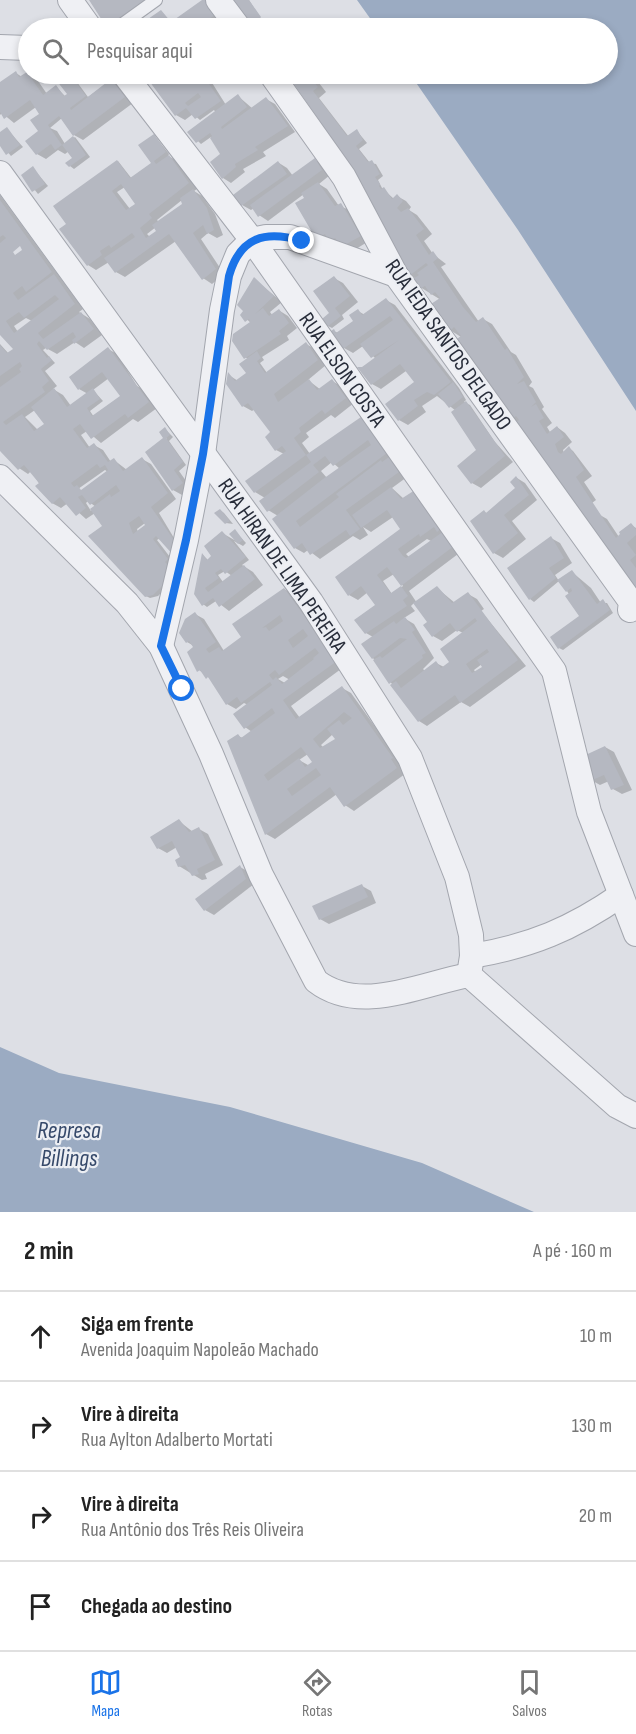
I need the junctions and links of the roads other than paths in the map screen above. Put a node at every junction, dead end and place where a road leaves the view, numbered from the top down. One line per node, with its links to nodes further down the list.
1 (70, 0): 4 (street)
2 (156, 0): 5 (lane)
3 (218, 0): 6 (street)
4 (83, 18)
5 (131, 18)
6 (232, 18)
7 (0, 47): 8 (street)
8 (18, 48)
9 (132, 84): 12 (street, RUA ELSON COSTA)
10 (278, 84): 13 (street, RUA IEDA SANTOS DELGADO)
11 (0, 173): 14 (street, RUA HIRAN DE LIMA PEREIRA)
12 (252, 240): 13 (street); 14 (street); 18 (street, RUA ELSON COSTA)
13 (396, 275): 16 (street, RUA IEDA SANTOS DELGADO)
14 (203, 454): 17 (street); 20 (street, RUA HIRAN DE LIMA PEREIRA)
15 (0, 477): 17 (street)
16 (630, 610)
17 (161, 646): 20 (street)
18 (621, 895): 19 (street); 20 (street)
19 (636, 934)
20 (471, 966): 21 (street)
21 (636, 1116)

